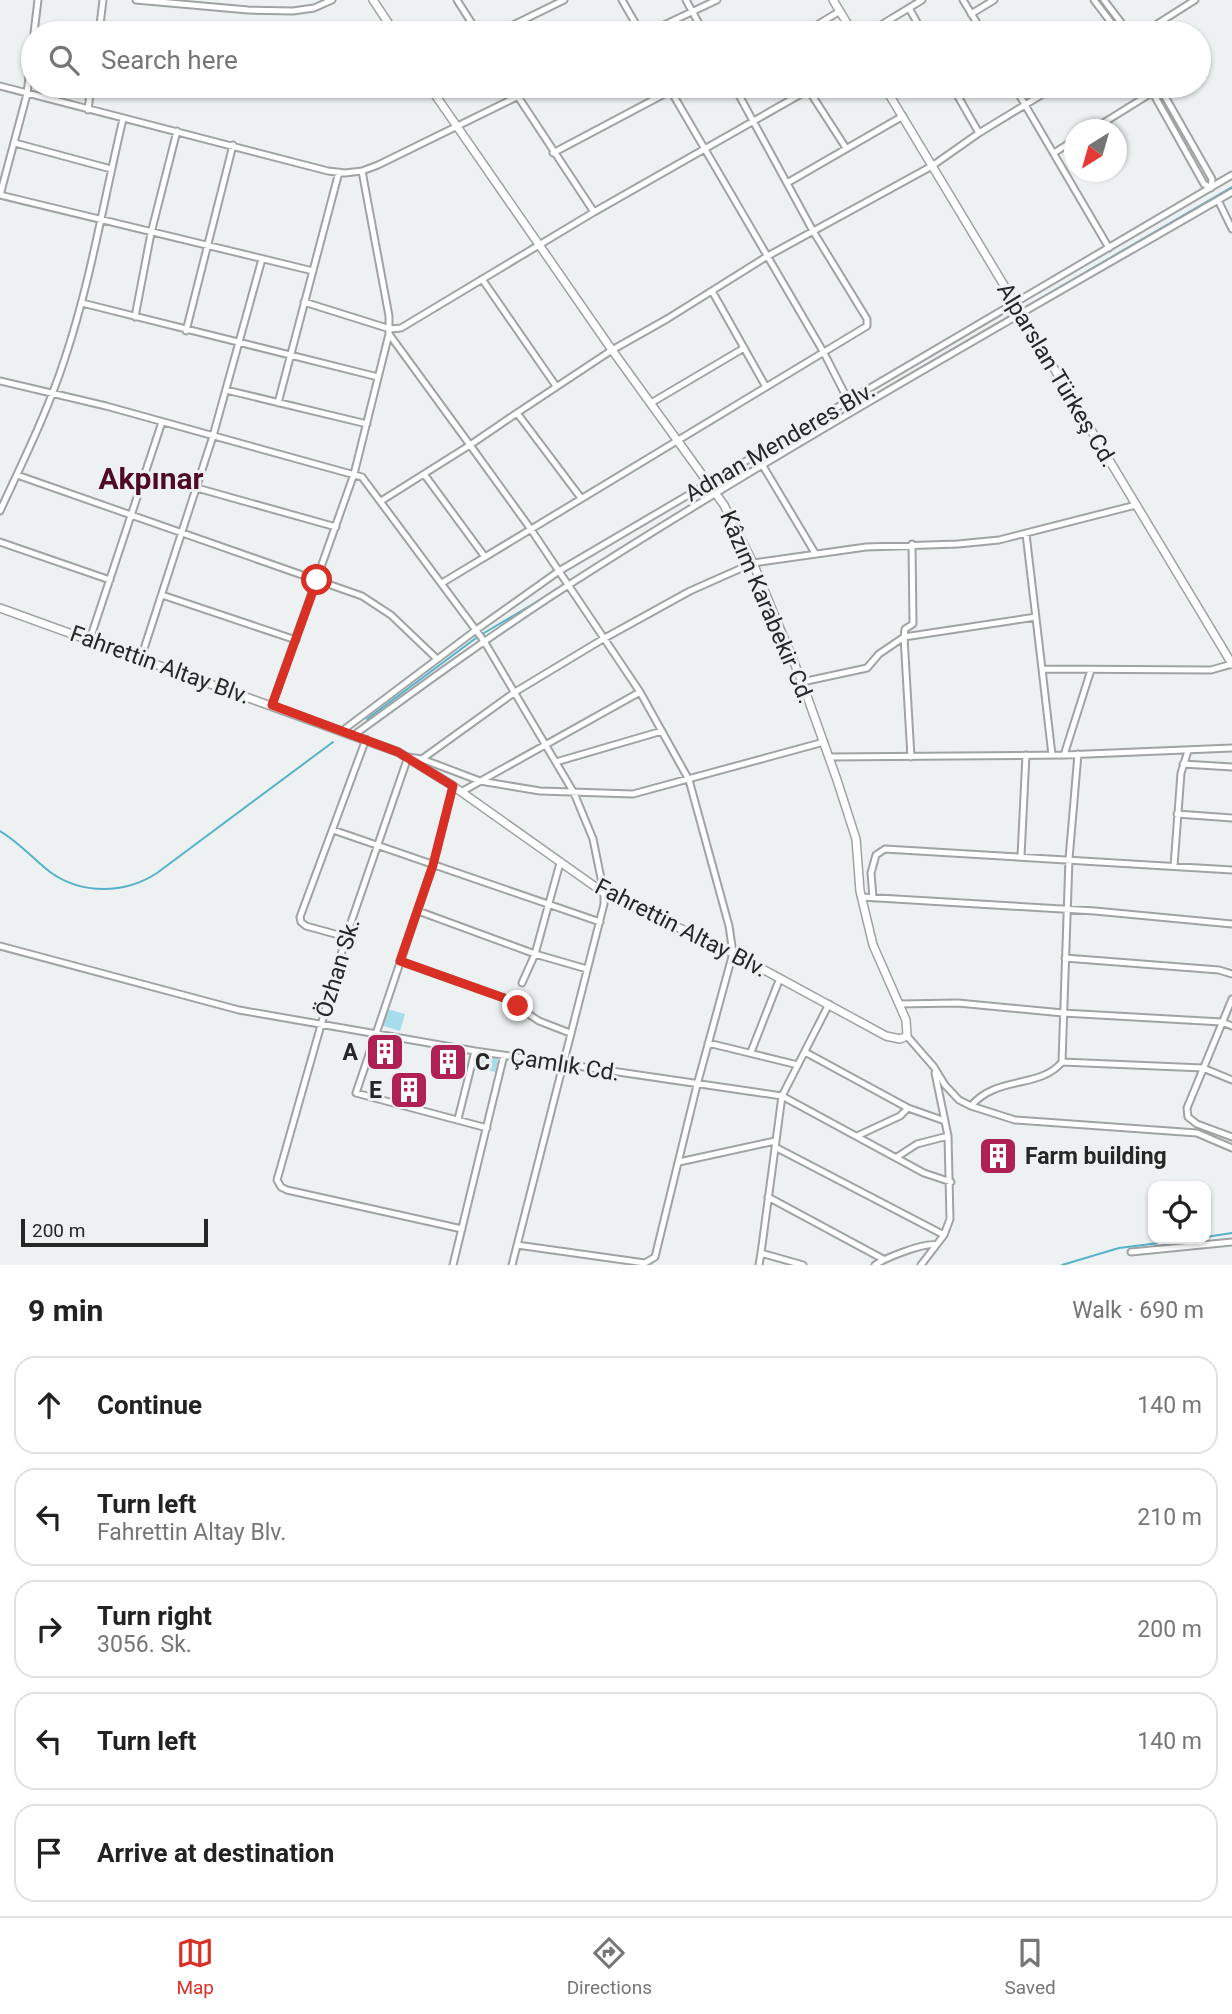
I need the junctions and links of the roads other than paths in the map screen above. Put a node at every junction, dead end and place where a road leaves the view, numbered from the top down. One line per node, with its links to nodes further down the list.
1 (38, 0): 24 (street)
2 (103, 0): 25 (street)
3 (136, 0): 18 (street)
4 (332, 0): 18 (street)
5 (373, 0): 26 (street)
6 (457, 0): 27 (street)
7 (564, 0): 19 (street)
8 (622, 0): 29 (street)
9 (686, 0): 22 (street)
10 (717, 0): 22 (street)
11 (833, 0): 21 (street)
12 (922, 0): 20 (street)
13 (963, 0): 23 (street)
14 (994, 0): 23 (street)
15 (1094, 0): 37 (street)
16 (1104, 0): 38 (street)
17 (1195, 0): 39 (street)
18 (182, 3)
19 (551, 3): 28 (street)
20 (909, 8): 34 (street); 35 (street)
21 (840, 11): 32 (street); 33 (street)
22 (692, 12): 30 (street); 31 (street)
23 (971, 14): 36 (street)
24 (35, 21)
25 (100, 21)
26 (387, 21)
27 (470, 21)
28 (519, 21)
29 (634, 21)
30 (673, 21)
31 (697, 21)
32 (824, 21)
33 (846, 21)
34 (888, 21)
35 (916, 21)
36 (975, 21)
37 (1110, 21)
38 (1120, 21)
39 (1162, 21)
40 (0, 86): 41 (street)
41 (21, 92)
42 (26, 98): 69 (street)
43 (42, 98): 61 (street)
44 (90, 98): 61 (street)
45 (437, 98): 66 (street, Kâzım Karabekir Cd.)
46 (513, 98): 66 (street)
47 (518, 98): 74 (street)
48 (651, 98): 74 (street)
49 (675, 98): 72 (street)
50 (741, 98): 65 (street)
51 (791, 98): 65 (street)
52 (814, 98): 73 (street)
53 (891, 98): 62 (street, Alparslan Türkeş Cd.)
54 (959, 98): 68 (street)
55 (1021, 98): 60 (street)
56 (1035, 98): 60 (street)
57 (1138, 98): 64 (street)
58 (1156, 98): 82 (street)
59 (1166, 98): 82 (street)
60 (1025, 104): 68 (street); 75 (street)
61 (88, 110): 63 (street)
62 (903, 117): 73 (street); 76 (street, Alparslan Türkeş Cd.)
63 (123, 119): 67 (street); 77 (street)
64 (1108, 119)
65 (754, 121): 72 (street); 81 (street)
66 (456, 126): 78 (street); 92 (street, Kâzım Karabekir Cd.)
67 (177, 131): 70 (street); 90 (street)
68 (979, 133): 76 (street)
69 (15, 143): 77 (street); 84 (street)
70 (233, 145): 79 (street); 91 (street)
71 (1064, 146): 75 (street)
72 (705, 148): 86 (street); 94 (street)
73 (846, 148): 81 (street)
74 (553, 153): 86 (street)
75 (1054, 153): 93 (street)
76 (932, 166): 89 (street); 101 (street, Alparslan Türkeş Cd.)
77 (111, 169): 87 (street)
78 (362, 171): 79 (street); 105 (street)
79 (339, 172): 96 (street)
80 (1232, 175): 82 (street, Adnan Menderes Blv.)
81 (787, 183): 89 (street)
82 (1211, 188): 93 (street, Adnan Menderes Blv.)
83 (1232, 192): 85 (street, Adnan Menderes Blv.)
84 (0, 195): 87 (street)
85 (1218, 200): 88 (street); 102 (street, Adnan Menderes Blv.)
86 (594, 212): 92 (street)
87 (100, 220): 90 (street); 100 (street)
88 (1232, 229)
89 (813, 230): 94 (street); 109 (street)
90 (150, 233): 91 (street); 103 (street)
91 (207, 246): 95 (street); 104 (street)
92 (538, 246): 97 (street); 108 (street, Kâzım Karabekir Cd.)
93 (1109, 248): 101 (street, Adnan Menderes Blv.)
94 (766, 257): 98 (street); 109 (street)
95 (262, 259): 96 (street); 106 (street)
96 (313, 271): 99 (street)
97 (482, 279): 105 (street); 113 (street)
98 (712, 292): 107 (street); 108 (street)
99 (304, 302): 105 (street); 110 (street)
100 (82, 303): 103 (street); 116 (street)
101 (1013, 303): 102 (street, Alparslan Türkeş Cd.); 117 (street, Adnan Menderes Blv.)
102 (1020, 315): 126 (street, Adnan Menderes Blv.); 135 (street, Alparslan Türkeş Cd.)
103 (135, 317): 104 (street)
104 (186, 331): 106 (street)
105 (390, 332): 111 (street); 125 (street)
106 (239, 344): 110 (street); 115 (street)
107 (744, 348): 114 (street); 119 (street)
108 (612, 350): 113 (street); 119 (street, Kâzım Karabekir Cd.)
109 (824, 354): 114 (street); 117 (street)
110 (290, 356): 111 (street); 118 (street)
111 (378, 377): 122 (street)
112 (0, 380): 116 (street)
113 (556, 386): 120 (street)
114 (766, 387): 124 (street)
115 (226, 390): 118 (street); 123 (street)
116 (52, 394): 121 (street); 129 (street)
117 (849, 402): 130 (street, Adnan Menderes Blv.)
118 (278, 403): 122 (street)
119 (651, 403): 124 (street, Kâzım Karabekir Cd.)
120 (517, 414): 125 (street); 133 (street)
121 (162, 422): 123 (street); 137 (street)
122 (367, 424): 127 (street)
123 (213, 436): 127 (street); 131 (street)
124 (678, 439): 130 (street, Kâzım Karabekir Cd.); 133 (street)
125 (470, 445): 128 (street); 139 (street)
126 (763, 466): 132 (street, Adnan Menderes Blv.); 144 (street)
127 (354, 474): 134 (street); 138 (street)
128 (424, 474): 134 (street); 145 (street)
129 (17, 475): 136 (street); 137 (street)
130 (708, 485): 132 (street, Kâzım Karabekir Cd.); 147 (street, Adnan Menderes Blv.)
131 (197, 488): 138 (street); 140 (street)
132 (717, 494): 146 (street, Kâzım Karabekir Cd.); 151 (street, Adnan Menderes Blv.)
133 (581, 498): 139 (street)
134 (381, 500): 150 (street)
135 (1136, 505): 141 (street); 163 (street, Alparslan Türkeş Cd.)
136 (0, 512)
137 (131, 516): 140 (street); 148 (street)
138 (336, 527): 149 (street)
139 (530, 528): 145 (street); 147 (street)
140 (182, 534): 149 (street); 152 (street)
141 (1026, 534): 143 (street); 154 (street)
142 (0, 542): 148 (street)
143 (912, 544): 144 (street); 156 (street)
144 (815, 553): 146 (street)
145 (485, 557): 150 (street)
146 (753, 563): 158 (street); 166 (street, Kâzım Karabekir Cd.)
147 (559, 571): 151 (street); 155 (street, Adnan Menderes Blv.)
148 (110, 580): 157 (street)
149 (317, 580): 159 (street); 162 (street)
150 (442, 583): 155 (street)
151 (568, 586): 158 (street); 160 (street, Adnan Menderes Blv.)
152 (162, 595): 159 (street); 161 (street)
153 (0, 608): 157 (street, Fahrettin Altay Blv.)
154 (1036, 617): 156 (street); 164 (street)
155 (476, 630): 160 (street); 162 (street, Adnan Menderes Blv.)
156 (904, 637): 166 (street); 184 (street)
157 (90, 639): 161 (street, Fahrettin Altay Blv.)
158 (603, 639): 167 (street); 168 (street)
159 (296, 640): 169 (street)
160 (484, 641): 167 (street); 172 (street, Adnan Menderes Blv.)
161 (141, 658): 169 (street, Fahrettin Altay Blv.)
162 (437, 659): 170 (street, Adnan Menderes Blv.)
163 (1232, 664): 165 (street)
164 (1042, 668): 165 (street); 180 (street)
165 (1091, 670): 181 (street)
166 (802, 682): 174 (street, Kâzım Karabekir Cd.)
167 (515, 692): 175 (street); 185 (street)
168 (640, 692): 171 (street); 175 (street)
169 (272, 705): 170 (street, Fahrettin Altay Blv.)
170 (342, 731): 172 (street, Fahrettin Altay Blv.)
171 (662, 731): 186 (street); 189 (street)
172 (354, 735): 173 (street, Fahrettin Altay Blv.)
173 (366, 739): 182 (street, Fahrettin Altay Blv.); 196 (street)
174 (824, 742): 183 (street, Kâzım Karabekir Cd.); 189 (street)
175 (545, 743): 186 (street); 190 (street)
176 (1232, 748): 177 (street)
177 (1188, 751): 178 (street); 187 (street)
178 (1078, 754): 181 (street); 199 (street)
179 (1026, 755): 180 (street); 184 (street); 198 (street)
180 (1052, 755): 181 (street)
181 (1064, 755)
182 (408, 757): 185 (street); 191 (street, Fahrettin Altay Blv.); 197 (street, Özhan Sk.)
183 (829, 757): 184 (street); 205 (street, Kâzım Karabekir Cd.)
184 (911, 757)
185 (422, 759): 190 (street)
186 (556, 762): 193 (street)
187 (1184, 764): 188 (street); 194 (street)
188 (1232, 767)
189 (690, 780): 193 (street); 214 (street)
190 (480, 781): 192 (street); 193 (street)
191 (453, 786): 192 (street, Fahrettin Altay Blv.); 201 (street)
192 (461, 792): 200 (street, Fahrettin Altay Blv.)
193 (574, 793): 204 (street)
194 (1177, 814): 195 (street); 202 (street)
195 (1232, 818)
196 (334, 830): 197 (street); 212 (street)
197 (377, 847): 201 (street); 212 (street, Özhan Sk.)
198 (1021, 856): 199 (street); 206 (street)
199 (1069, 859): 202 (street); 208 (street)
200 (560, 863): 204 (street, Fahrettin Altay Blv.); 207 (street)
201 (433, 865): 207 (street); 209 (street)
202 (1174, 866): 203 (street)
203 (1232, 870)
204 (604, 893): 210 (street); 214 (street, Fahrettin Altay Blv.)
205 (862, 897): 206 (street); 224 (street, Kâzım Karabekir Cd.)
206 (873, 898): 208 (street)
207 (550, 905): 210 (street); 215 (street)
208 (1067, 909): 211 (street); 216 (street)
209 (418, 912): 215 (street); 217 (street)
210 (600, 922): 218 (street)
211 (1232, 924)
212 (346, 937): 227 (street, Özhan Sk.)
213 (0, 946): 227 (street, Çamlık Cd.)
214 (733, 953): 220 (street, Fahrettin Altay Blv.); 232 (street)
215 (535, 954): 218 (street); 221 (street)
216 (1065, 958): 219 (street); 225 (street)
217 (400, 961): 229 (street); 230 (street)
218 (587, 969): 230 (street)
219 (1232, 974)
220 (779, 978): 223 (street, Fahrettin Altay Blv.); 234 (street)
221 (522, 983)
222 (1232, 999): 226 (street)
223 (829, 1004): 231 (street, Fahrettin Altay Blv.); 235 (street)
224 (899, 1004): 225 (street); 231 (street, Kâzım Karabekir Cd.)
225 (1063, 1013): 226 (street); 237 (street)
226 (1222, 1022): 228 (street); 241 (street)
227 (321, 1023): 229 (street, Çamlık Cd.); 259 (street, Özhan Sk.)
228 (1232, 1026)
229 (375, 1033): 233 (street, Çamlık Cd.); 247 (street)
230 (570, 1033): 238 (street)
231 (907, 1036): 240 (street)
232 (708, 1043): 234 (street); 243 (street)
233 (475, 1051): 236 (street, Çamlık Cd.); 247 (street)
234 (751, 1052): 239 (street)
235 (805, 1052): 239 (street); 246 (street)
236 (504, 1055): 238 (street, Çamlık Cd.); 249 (street)
237 (1062, 1062): 241 (street); 245 (street)
238 (561, 1064): 243 (street, Çamlık Cd.); 262 (street)
239 (798, 1065): 244 (street)
240 (934, 1067): 245 (street); 248 (street)
241 (1203, 1068): 242 (street); 252 (street)
242 (1232, 1080)
243 (697, 1085): 244 (street, Çamlık Cd.); 256 (street)
244 (782, 1096): 250 (street, Çamlık Cd.); 253 (street)
245 (971, 1107): 254 (street)
246 (908, 1108): 248 (street); 250 (street)
247 (458, 1119): 249 (street)
248 (945, 1121): 251 (street)
249 (487, 1128): 259 (street)
250 (857, 1136): 255 (street, Çamlık Cd.)
251 (948, 1136): 255 (street); 257 (street)
252 (1232, 1137)
253 (775, 1144): 256 (street); 258 (street); 260 (street)
254 (1232, 1148)
255 (897, 1157): 257 (street, Çamlık Cd.)
256 (679, 1162): 266 (street)
257 (951, 1182): 260 (street)
258 (768, 1196): 265 (street); 267 (street)
259 (462, 1229): 268 (street)
260 (944, 1236): 263 (street)
261 (1232, 1242): 264 (street)
262 (517, 1245): 266 (street); 269 (street)
263 (936, 1245): 267 (street); 274 (street)
264 (1131, 1252)
265 (761, 1253): 271 (street); 272 (street)
266 (601, 1257): 270 (street)
267 (883, 1259): 273 (street)
268 (453, 1265)
269 (512, 1265)
270 (600, 1265)
271 (759, 1265)
272 (803, 1265)
273 (875, 1265)
274 (921, 1265)

